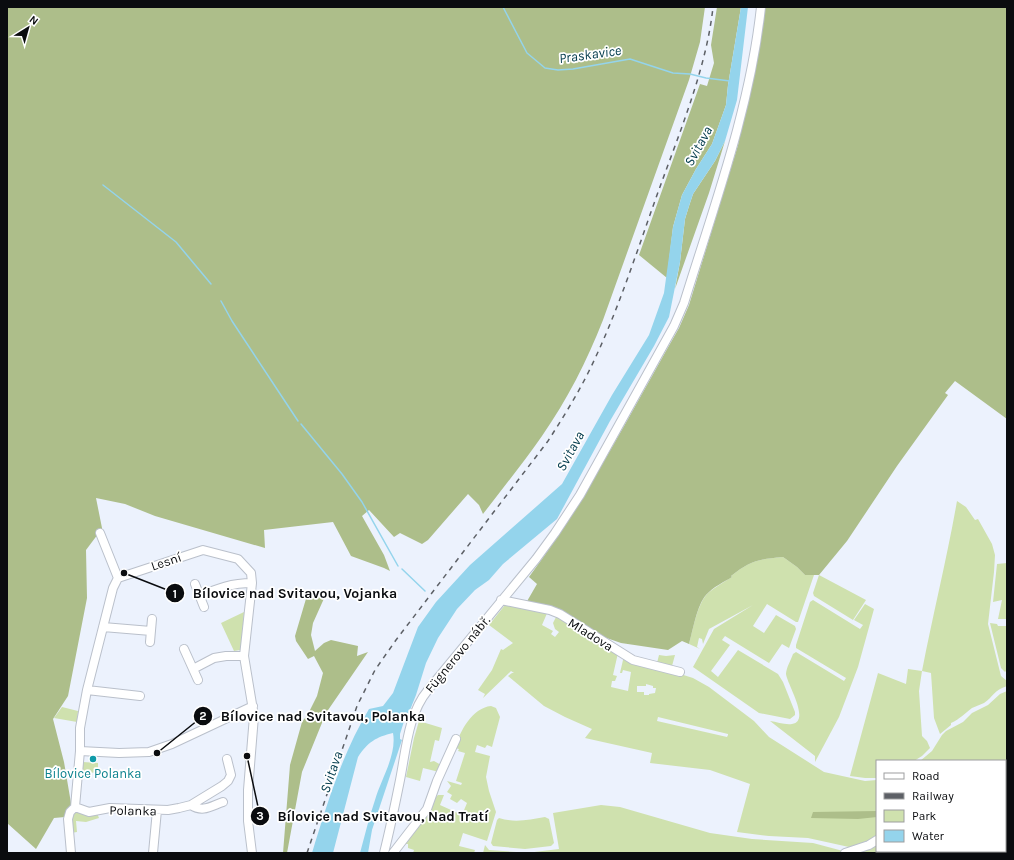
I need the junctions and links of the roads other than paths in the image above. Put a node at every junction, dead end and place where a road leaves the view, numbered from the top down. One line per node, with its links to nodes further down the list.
1 (761, 7): 7 (street, Fügnerovo nábř.)
2 (100, 533): 3 (street)
3 (118, 578): 4 (street, Lesní); 10 (street)
4 (252, 583): 6 (street); 14 (street)
5 (195, 584): 6 (street)
6 (200, 596): 8 (street)
7 (501, 600): 16 (street, Mladova); 32 (street, Fügnerovo nábř.)
8 (204, 607)
9 (152, 619): 11 (street)
10 (103, 627): 11 (street); 18 (street)
11 (151, 631): 12 (street)
12 (150, 642)
13 (184, 650): 15 (street)
14 (244, 656): 15 (street); 20 (street)
15 (193, 669): 17 (street)
16 (680, 672)
17 (198, 680)
18 (87, 690): 19 (street); 22 (street)
19 (140, 696)
20 (253, 706): 22 (street); 31 (street)
21 (456, 739): 33 (street)
22 (80, 751): 26 (street)
23 (227, 759): 25 (street, Polanka)
24 (223, 802): 25 (street, Polanka)
25 (191, 804): 27 (street, Polanka)
26 (75, 808): 27 (street, Polanka); 29 (street)
27 (157, 810): 30 (street)
28 (876, 841): 34 (street)
29 (71, 853)
30 (153, 853)
31 (252, 853)
32 (384, 853)
33 (393, 853)
34 (845, 853)

